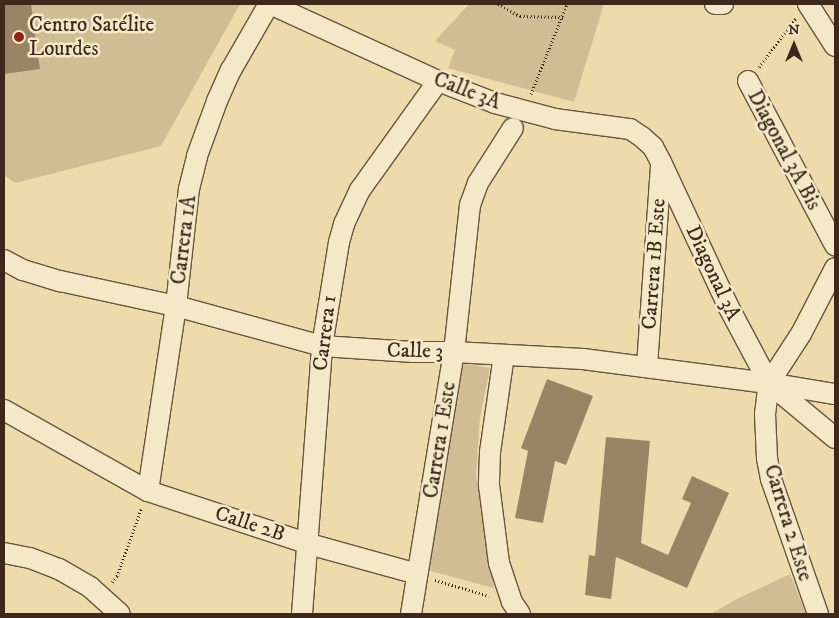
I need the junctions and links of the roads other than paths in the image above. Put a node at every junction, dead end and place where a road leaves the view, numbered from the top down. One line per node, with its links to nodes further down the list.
1 (270, 4): 6 (street, Calle 3A); 13 (street, Carrera 1A)
2 (715, 4): 3 (street)
3 (723, 4)
4 (805, 8): 5 (street)
5 (835, 46)
6 (438, 81): 8 (street, Calle 3A); 14 (street, Carrera 1)
7 (748, 81): 10 (street, Diagonal 3A Bis)
8 (519, 120): 9 (street, Calle 3A); 15 (street, Carrera 1 Este)
9 (661, 162): 17 (street, Carrera 1B Este); 18 (street, Diagonal 3A)
10 (835, 245)
11 (4, 260): 13 (street, Calle 3)
12 (835, 268): 18 (street, Carrera 2 Este)
13 (176, 306): 14 (street, Calle 3); 22 (street, Carrera 1A)
14 (322, 346): 15 (street, Calle 3); 23 (street, Carrera 1)
15 (454, 352): 16 (street, Calle 3); 25 (street, Carrera 1 Este)
16 (504, 355): 17 (street, Calle 3); 26 (street)
17 (647, 366): 18 (street, Calle 3)
18 (769, 383): 19 (street, Calle 3); 21 (street); 30 (street, Carrera 2 Este)
19 (835, 394)
20 (4, 410): 22 (street, Calle 2B)
21 (835, 438)
22 (148, 491): 23 (street, Calle 2B)
23 (309, 544): 25 (street, Calle 2B); 28 (street, Carrera 1)
24 (4, 553): 27 (street)
25 (417, 574): 29 (street, Carrera 1 Este)
26 (516, 608)
27 (120, 614)
28 (302, 614)
29 (411, 614)
30 (818, 614)

